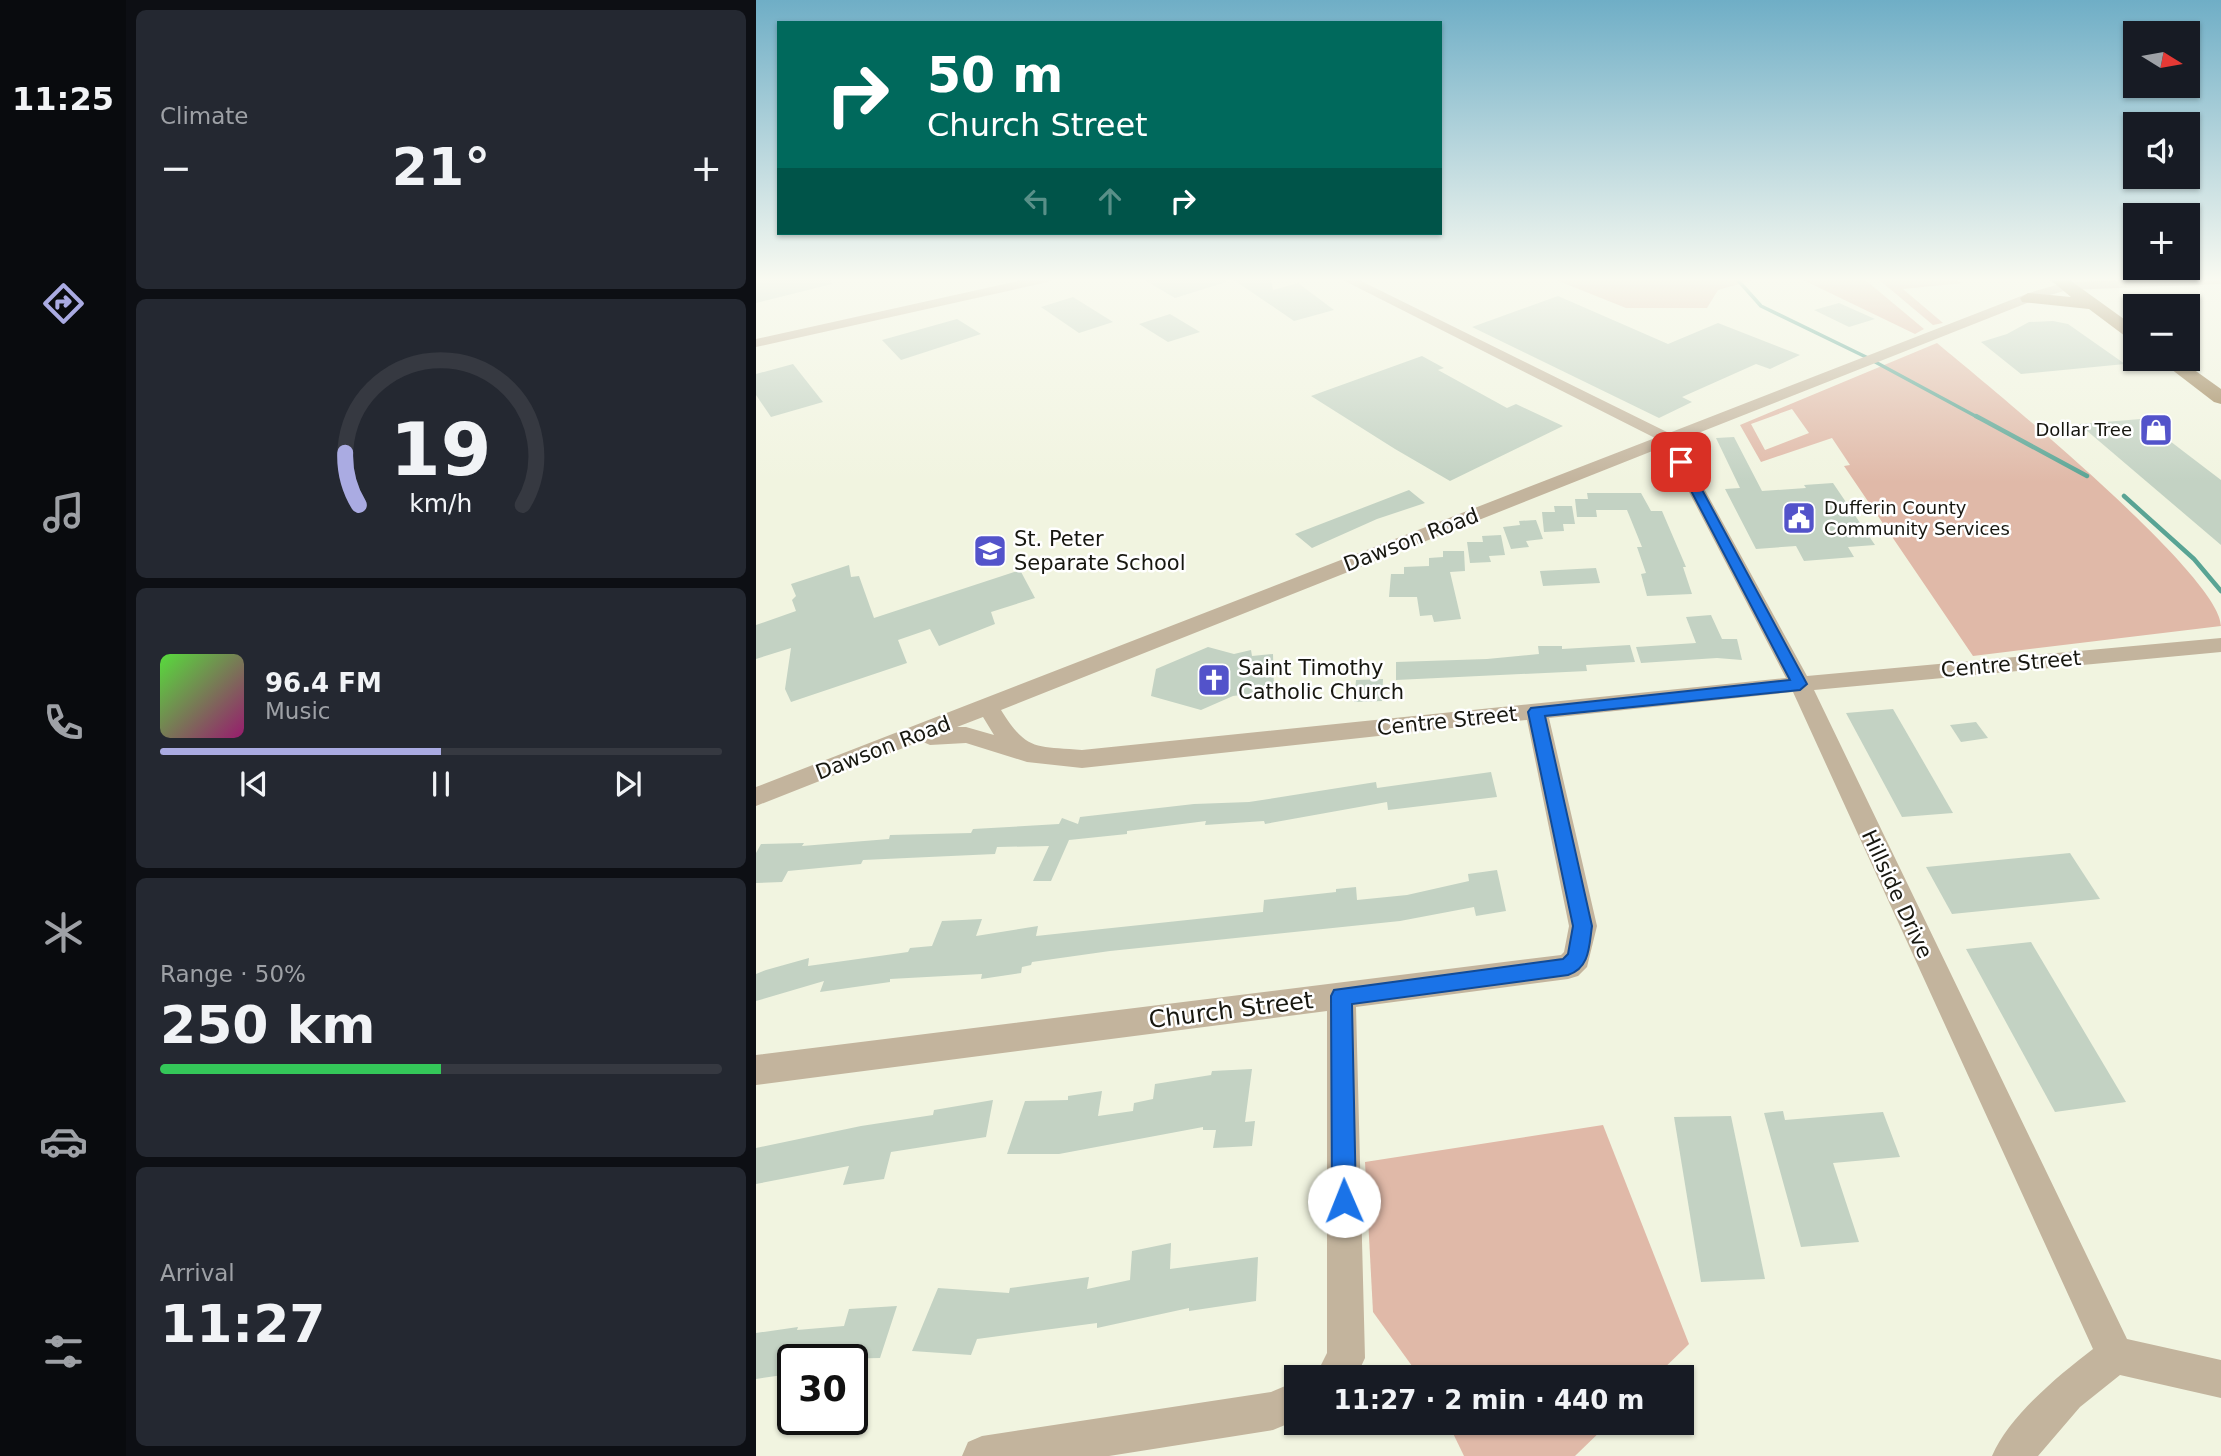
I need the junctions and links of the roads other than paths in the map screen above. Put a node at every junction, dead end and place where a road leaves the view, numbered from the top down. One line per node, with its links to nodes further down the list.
1 (1482, 346): 5 (street)
2 (1904, 346): 5 (street, Dawson Road)
3 (2184, 371): 4 (main road)
4 (2221, 398)
5 (1669, 439): 7 (street, Hillside Drive); 8 (street, Dawson Road)
6 (2221, 645): 7 (street, Centre Street)
7 (1800, 684): 9 (street, Centre Street); 15 (street, Hillside Drive)
8 (988, 706): 10 (street, Dawson Road); 11 (street)
9 (1536, 712): 11 (street, Centre Street); 13 (street, Church Street)
10 (903, 741): 11 (street, Centre Street); 12 (street, Dawson Road)
11 (1027, 754)
12 (756, 797)
13 (1341, 996): 14 (street, Church Street); 16 (street)
14 (756, 1070)
15 (2115, 1355): 17 (street); 20 (street)
16 (1342, 1365)
17 (2221, 1379)
18 (1284, 1406): 19 (street)
19 (982, 1456)
20 (2012, 1456)

